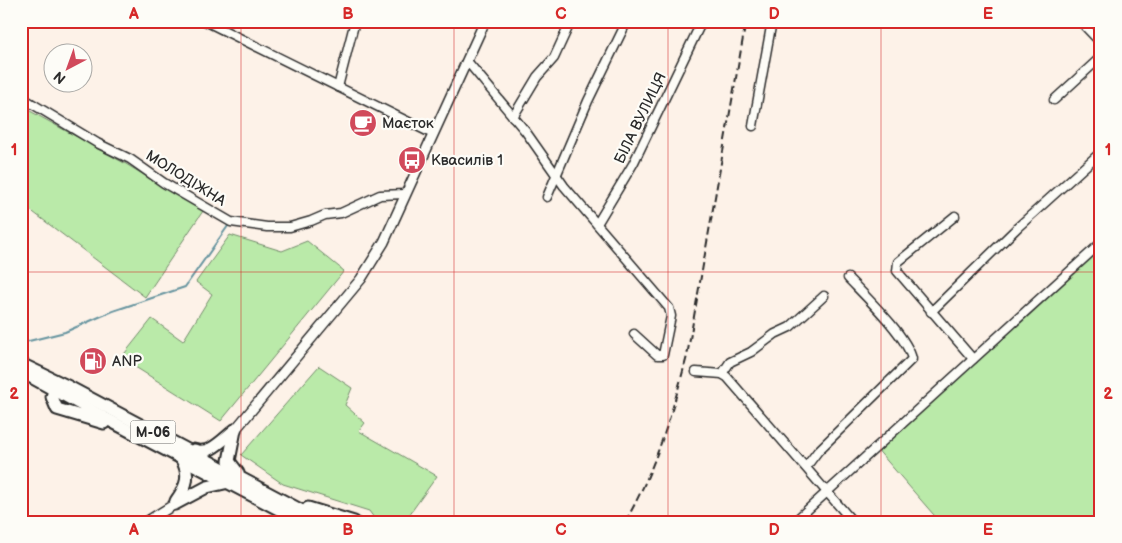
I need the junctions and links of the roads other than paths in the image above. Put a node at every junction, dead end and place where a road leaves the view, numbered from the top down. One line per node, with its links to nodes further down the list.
1 (205, 21): 12 (street)
2 (356, 21): 12 (street)
3 (485, 21): 11 (main road)
4 (571, 21): 15 (street)
5 (627, 21): 19 (street)
6 (702, 21): 23 (street, БІЛА ВУЛИЦЯ)
7 (772, 21): 16 (street)
8 (1080, 21): 9 (street)
9 (1101, 43)
10 (1101, 57): 14 (street)
11 (467, 61): 15 (street); 17 (main road)
12 (338, 87): 17 (street)
13 (21, 98): 20 (street, МОЛОДІЖНА)
14 (1054, 100)
15 (513, 117): 19 (street)
16 (753, 126)
17 (435, 130): 20 (main road)
18 (1101, 152): 27 (street)
19 (557, 175): 21 (street); 23 (street)
20 (405, 194): 35 (main road)
21 (547, 197)
22 (955, 216): 27 (street)
23 (597, 224): 28 (street)
24 (1101, 243): 29 (street)
25 (848, 278): 38 (street)
26 (824, 296): 33 (street)
27 (931, 312): 29 (street)
28 (634, 334)
29 (972, 359): 41 (street)
30 (21, 364): 34 (highway, М-06)
31 (21, 372): 34 (highway, М-06)
32 (696, 372): 33 (street)
33 (722, 374): 38 (street)
34 (60, 387): 36 (highway, М-06); 37 (highway, М-06)
35 (235, 430): 36 (highway); 39 (highway)
36 (178, 445): 39 (highway, М-06)
37 (181, 458): 40 (highway, М-06); 43 (highway)
38 (806, 468): 41 (street)
39 (243, 478): 42 (highway, М-06)
40 (229, 482): 43 (highway); 45 (highway, М-06)
41 (828, 490): 48 (street); 49 (street)
42 (292, 503): 46 (highway, М-06); 47 (highway)
43 (175, 504): 44 (main road)
44 (146, 522)
45 (303, 522)
46 (323, 522)
47 (354, 522)
48 (794, 522)
49 (853, 522)

